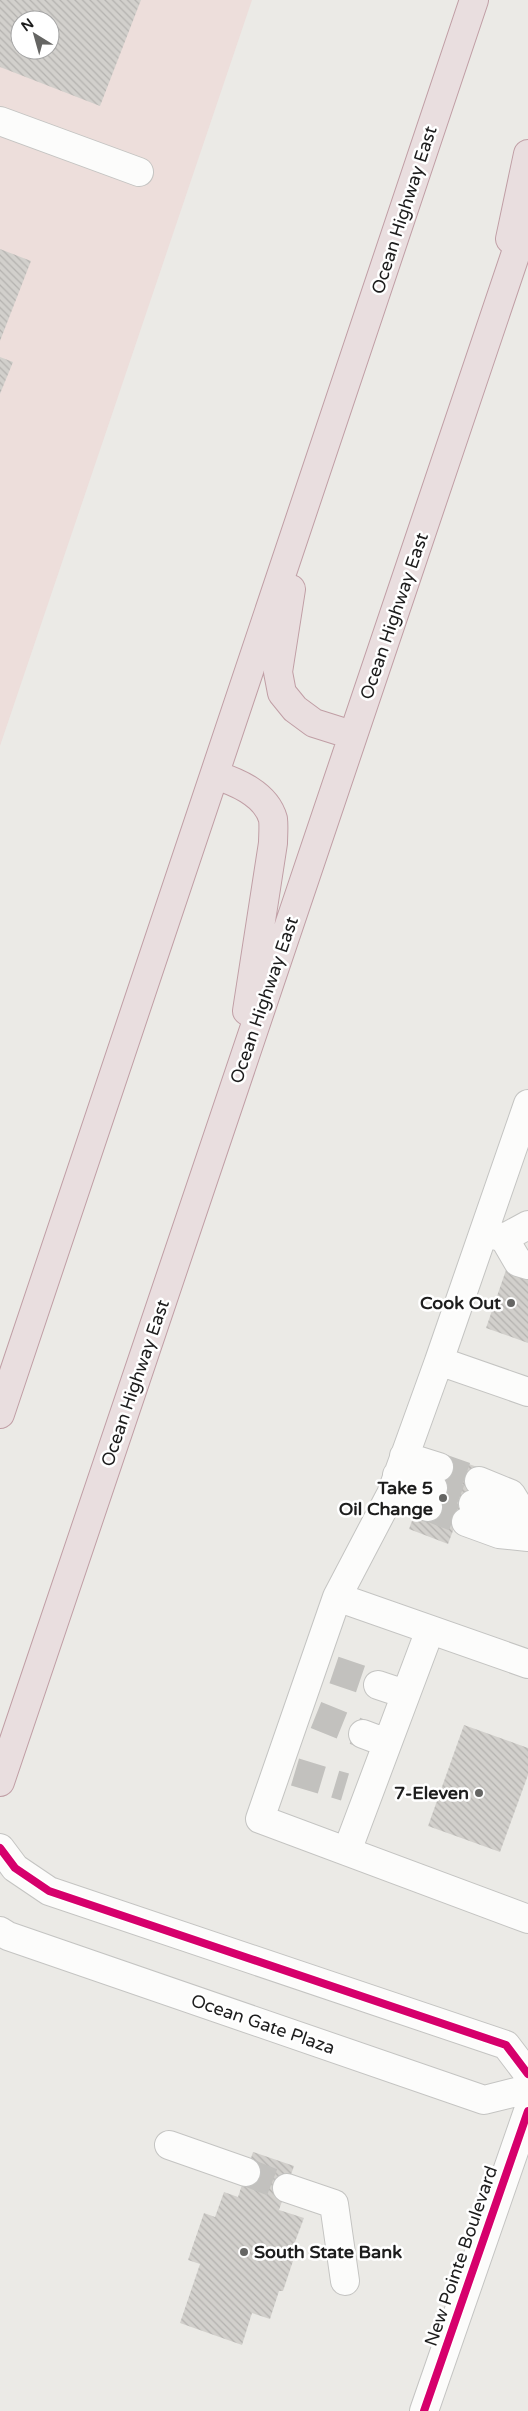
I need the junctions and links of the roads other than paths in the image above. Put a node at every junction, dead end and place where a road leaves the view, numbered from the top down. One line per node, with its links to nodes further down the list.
1 (474, 0): 7 (highway, Ocean Highway East)
2 (0, 122): 4 (street)
3 (528, 154): 6 (highway)
4 (139, 172)
5 (528, 218): 6 (highway, Ocean Highway East)
6 (492, 326): 8 (highway, Ocean Highway East)
7 (302, 515): 8 (highway); 9 (highway, Ocean Highway East)
8 (352, 736): 10 (highway, Ocean Highway East)
9 (215, 775): 10 (highway); 17 (highway, Ocean Highway East)
10 (236, 1084): 28 (highway, Ocean Highway East)
11 (528, 1104): 13 (street)
12 (528, 1225): 13 (street)
13 (494, 1235): 14 (street); 15 (street)
14 (528, 1265)
15 (439, 1361): 16 (street); 18 (street)
16 (528, 1392)
17 (0, 1414)
18 (398, 1475): 18 (street); 23 (street)
19 (473, 1502): 20 (street); 21 (street); 22 (street)
20 (528, 1522)
21 (528, 1531)
22 (528, 1537)
23 (338, 1597): 24 (street); 30 (street)
24 (430, 1630): 25 (street); 27 (street)
25 (528, 1664)
26 (378, 1685): 27 (street)
27 (405, 1694): 30 (street)
28 (0, 1782)
29 (0, 1848): 33 (street)
30 (347, 1851): 31 (street)
31 (528, 1919)
32 (0, 1931): 34 (street, Ocean Gate Plaza)
33 (528, 2074)
34 (528, 2089)
35 (528, 2111): 40 (street, New Pointe Boulevard)
36 (169, 2145): 37 (street)
37 (246, 2172)
38 (287, 2188): 39 (street)
39 (345, 2281)
40 (424, 2411)

